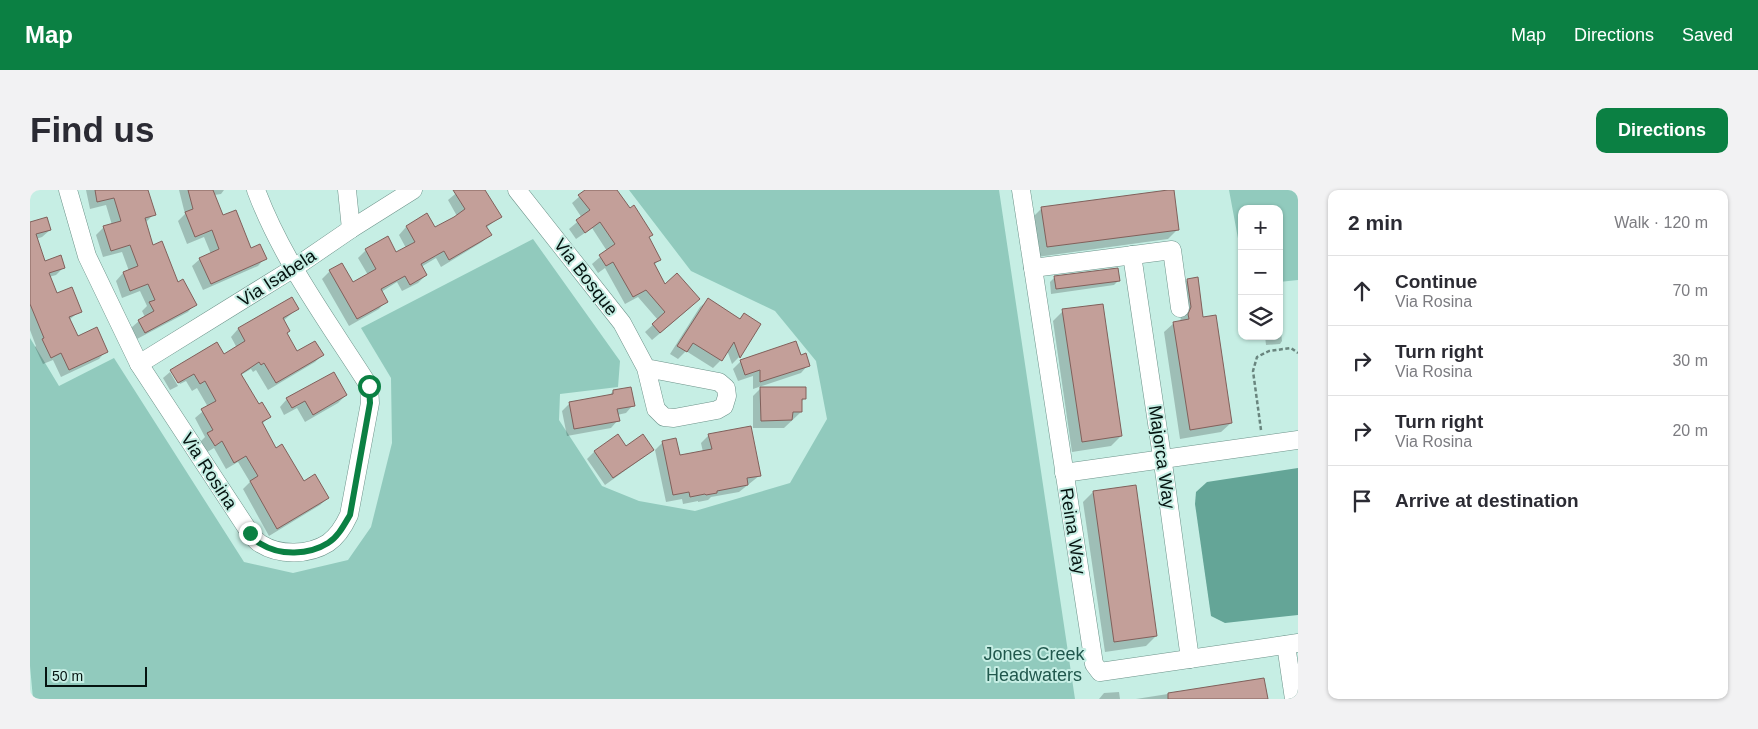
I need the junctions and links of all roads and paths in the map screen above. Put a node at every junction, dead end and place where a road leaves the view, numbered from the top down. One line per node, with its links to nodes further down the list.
1 (68, 190): 13 (street, Via Rosina)
2 (256, 190): 9 (street, Via Rosina)
3 (346, 190): 7 (street)
4 (413, 190): 7 (street, Via Isabela)
5 (517, 190): 14 (street, Via Bosque)
6 (1021, 190): 10 (street, Reina Way)
7 (351, 229): 9 (street, Via Isabela)
8 (1132, 255): 10 (street); 11 (street); 17 (street, Majorca Way)
9 (294, 268): 13 (street, Via Isabela); 13 (street, Via Rosina)
10 (1033, 268): 18 (street, Reina Way)
11 (1180, 308)
12 (1298, 354): 15 (path)
13 (140, 364)
14 (646, 368)
15 (1261, 434)
16 (1298, 440): 17 (street)
17 (1163, 460): 18 (street); 20 (street, Majorca Way)
18 (1064, 473): 20 (street, Reina Way)
19 (1292, 644): 20 (street, Reina Way); 21 (street)
20 (1190, 659)
21 (1294, 699)

